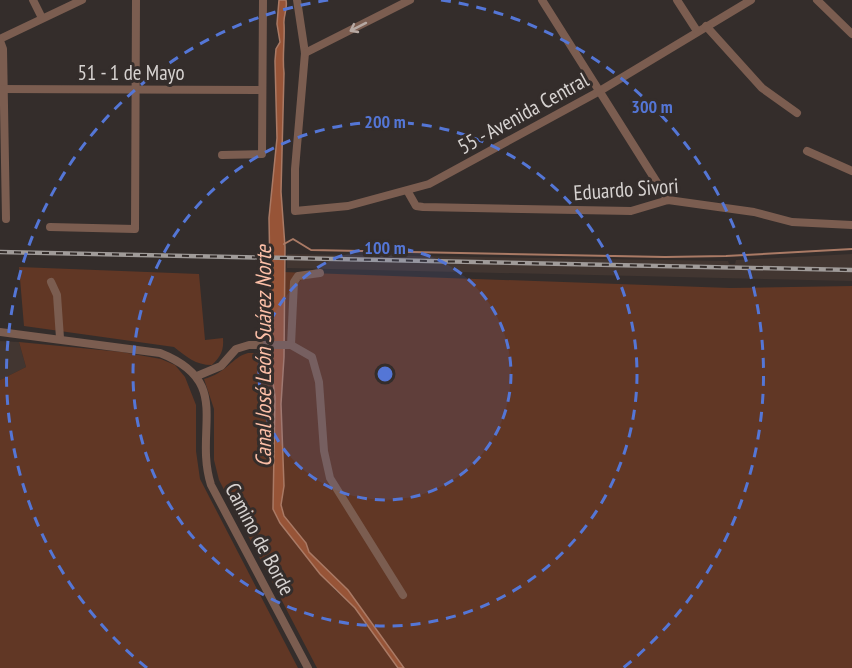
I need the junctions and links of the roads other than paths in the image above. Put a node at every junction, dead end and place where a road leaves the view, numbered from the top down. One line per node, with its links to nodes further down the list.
1 (33, 0): 11 (street)
2 (82, 0): 11 (street)
3 (136, 0): 19 (street)
4 (263, 0): 18 (street)
5 (297, 0): 16 (street)
6 (410, 0): 16 (street, one-way to 16)
7 (542, 0): 20 (street)
8 (677, 0): 13 (street)
9 (751, 0): 12 (street, 55 - Avenida Central)
10 (818, 0): 14 (street)
11 (42, 18): 15 (street)
12 (706, 26): 13 (street, 55 - Avenida Central); 21 (street)
13 (697, 31): 20 (street, 55 - Avenida Central)
14 (852, 34)
15 (0, 40): 17 (street)
16 (304, 53): 25 (street, 55 - Avenida Central)
17 (2, 89): 19 (street, 51 - 1 de Mayo); 27 (street)
18 (262, 90): 19 (street, 51 - 1 de Mayo); 23 (street)
19 (136, 91): 29 (street)
20 (598, 92): 25 (street, 55 - Avenida Central); 26 (street)
21 (797, 113)
22 (807, 151): 24 (street)
23 (222, 155)
24 (852, 171)
25 (408, 192): 26 (street, Eduardo Sivori)
26 (668, 200): 28 (street, Eduardo Sivori)
27 (6, 219)
28 (852, 225)
29 (50, 227)
30 (320, 273): 34 (street)
31 (51, 282): 33 (street)
32 (0, 332): 33 (street)
33 (60, 338): 35 (street)
34 (289, 346): 35 (street); 36 (street)
35 (197, 376): 37 (street, Camino de Borde)
36 (403, 595)
37 (308, 668)

